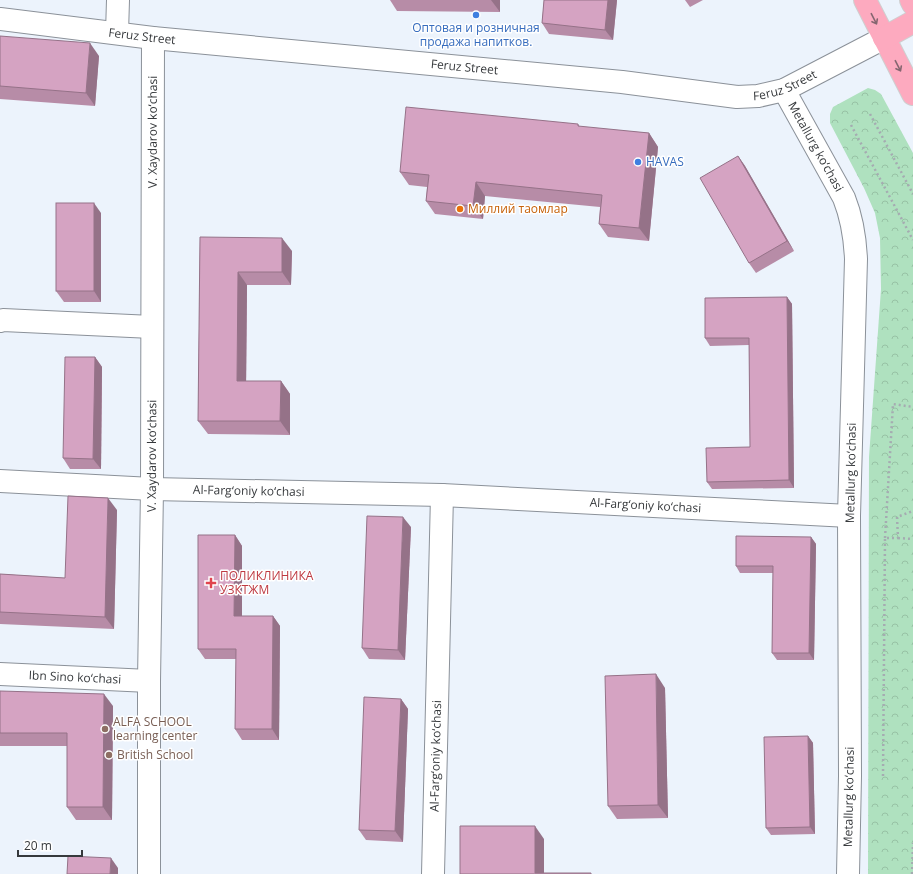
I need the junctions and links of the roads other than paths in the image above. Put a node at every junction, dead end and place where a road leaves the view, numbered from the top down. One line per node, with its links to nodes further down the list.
1 (118, 0): 7 (street)
2 (865, 0): 9 (main road, one-way to 9)
3 (911, 0): 4 (main road)
4 (913, 4)
5 (0, 19): 7 (street, Feruz Street)
6 (913, 22): 9 (main road, Feruz Street)
7 (117, 33): 8 (street, Feruz Street)
8 (153, 38): 10 (street, Feruz Street); 13 (street, V. Xaydarov ko‘chasi)
9 (884, 38): 10 (street, Feruz Street); 11 (main road, one-way to 11)
10 (784, 90): 17 (street, Metallurg ko‘chasi)
11 (913, 94)
12 (0, 321): 13 (street)
13 (152, 327): 15 (street, V. Xaydarov ko‘chasi)
14 (0, 481): 15 (street, Al-Farg‘oniy ko‘chasi)
15 (152, 489): 16 (street, Al-Farg‘oniy ko‘chasi); 19 (street, V. Xaydarov ko‘chasi)
16 (442, 495): 17 (street, Al-Farg‘oniy ko‘chasi); 21 (street, Al-Farg‘oniy ko‘chasi)
17 (849, 516): 22 (street, Metallurg ko‘chasi)
18 (0, 674): 19 (street, Ibn Sino ko‘chasi)
19 (149, 681): 20 (street, V. Xaydarov ko‘chasi)
20 (149, 874)
21 (433, 874)
22 (848, 874)

